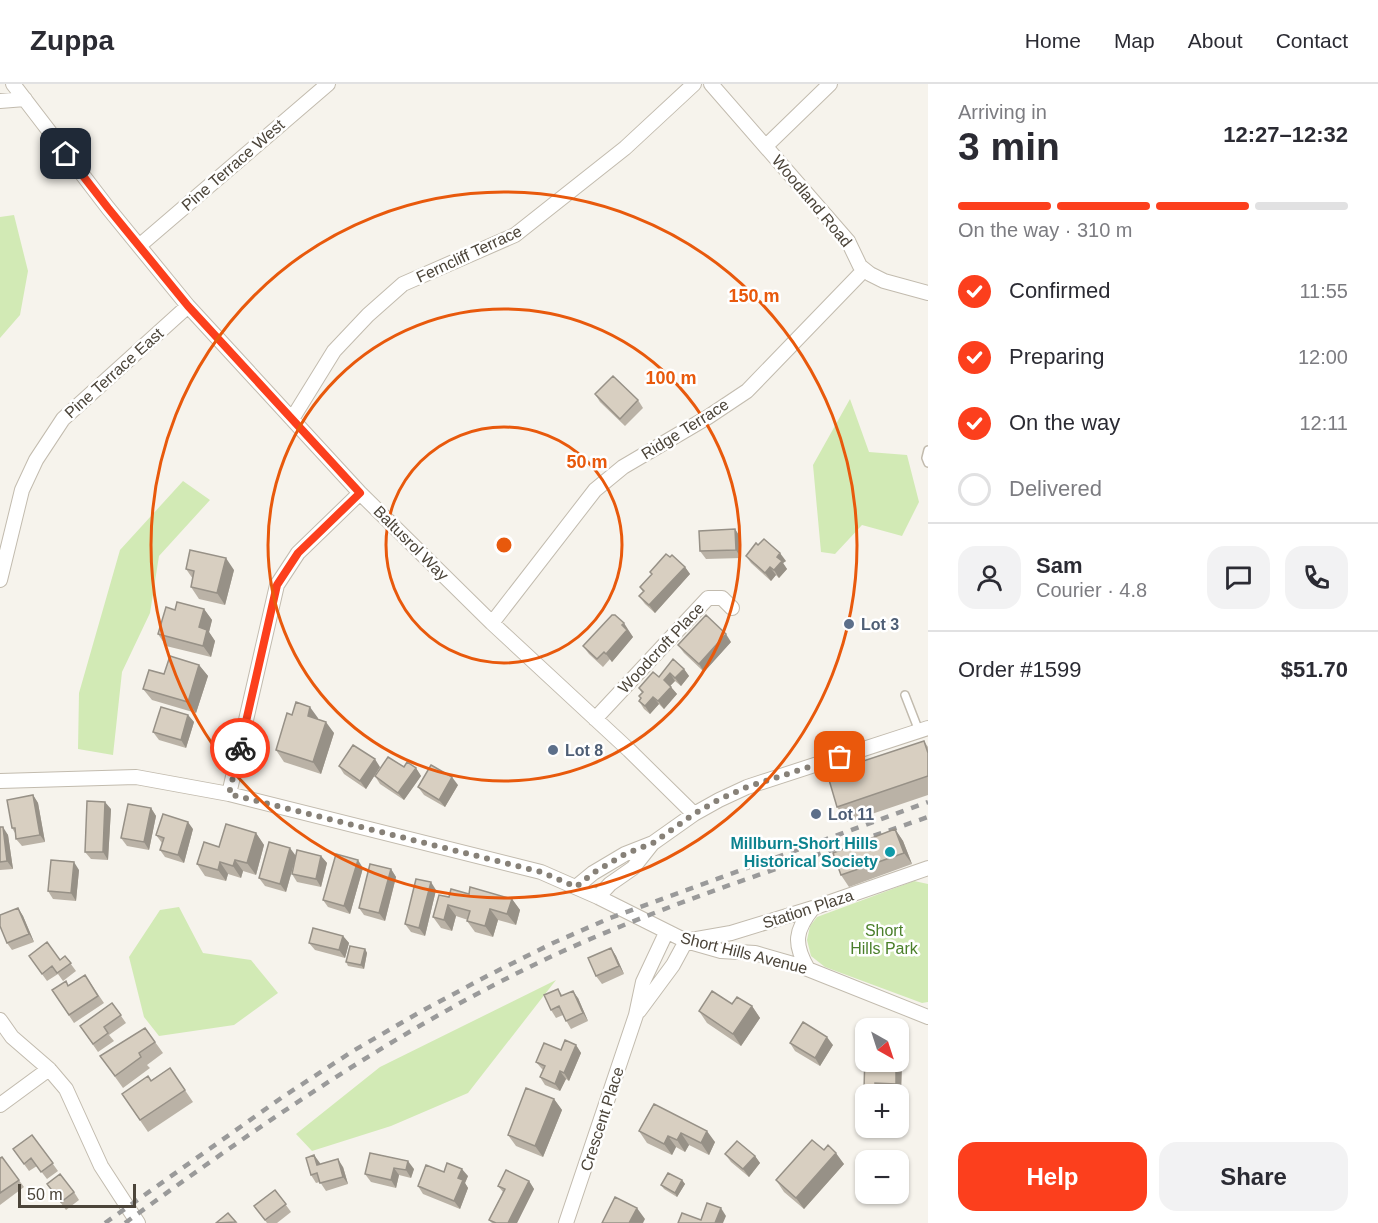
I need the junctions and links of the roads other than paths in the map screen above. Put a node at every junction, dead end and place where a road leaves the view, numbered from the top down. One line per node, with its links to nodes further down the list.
1 (14, 84): 6 (street, Baltusrol Way)
2 (328, 84): 9 (street, Pine Terrace West)
3 (694, 84): 13 (street, Ferncliff Terrace)
4 (711, 84): 8 (street, Woodland Road)
5 (830, 84): 8 (street)
6 (25, 99): 7 (street); 9 (street, Baltusrol Way)
7 (0, 101)
8 (766, 146): 10 (street, Woodland Road)
9 (139, 246): 12 (street, Baltusrol Way)
10 (864, 270): 11 (street); 19 (street, Ridge Terrace)
11 (928, 293)
12 (188, 306): 13 (street, Baltusrol Way); 17 (street, Pine Terrace East)
13 (292, 419): 16 (street, Baltusrol Way)
14 (928, 450): 15 (lane)
15 (928, 463)
16 (360, 493): 19 (street, Baltusrol Way); 24 (street)
17 (1, 574)
18 (732, 608): 21 (street, Woodcroft Place)
19 (492, 623): 21 (street, Baltusrol Way)
20 (905, 695): 22 (lane)
21 (595, 719): 25 (street, Baltusrol Way)
22 (924, 730): 25 (street)
23 (0, 781): 24 (street, Short Hills Avenue)
24 (229, 794): 28 (street, Short Hills Avenue)
25 (694, 814): 26 (street)
26 (653, 843): 28 (street); 29 (street)
27 (926, 870): 30 (street, Station Plaza)
28 (576, 887): 29 (street, Short Hills Avenue)
29 (598, 897): 31 (street, Short Hills Avenue)
30 (813, 908): 32 (street, Station Plaza); 33 (street)
31 (666, 933): 32 (street, Short Hills Avenue); 34 (street, Crescent Place)
32 (686, 941): 33 (street, Short Hills Avenue); 34 (street, Crescent Place)
33 (808, 969): 35 (street, Short Hills Avenue)
34 (636, 1015): 40 (street, Crescent Place)
35 (928, 1017)
36 (0, 1020): 37 (street)
37 (49, 1069): 38 (street); 39 (street)
38 (0, 1105)
39 (138, 1223)
40 (566, 1223)

